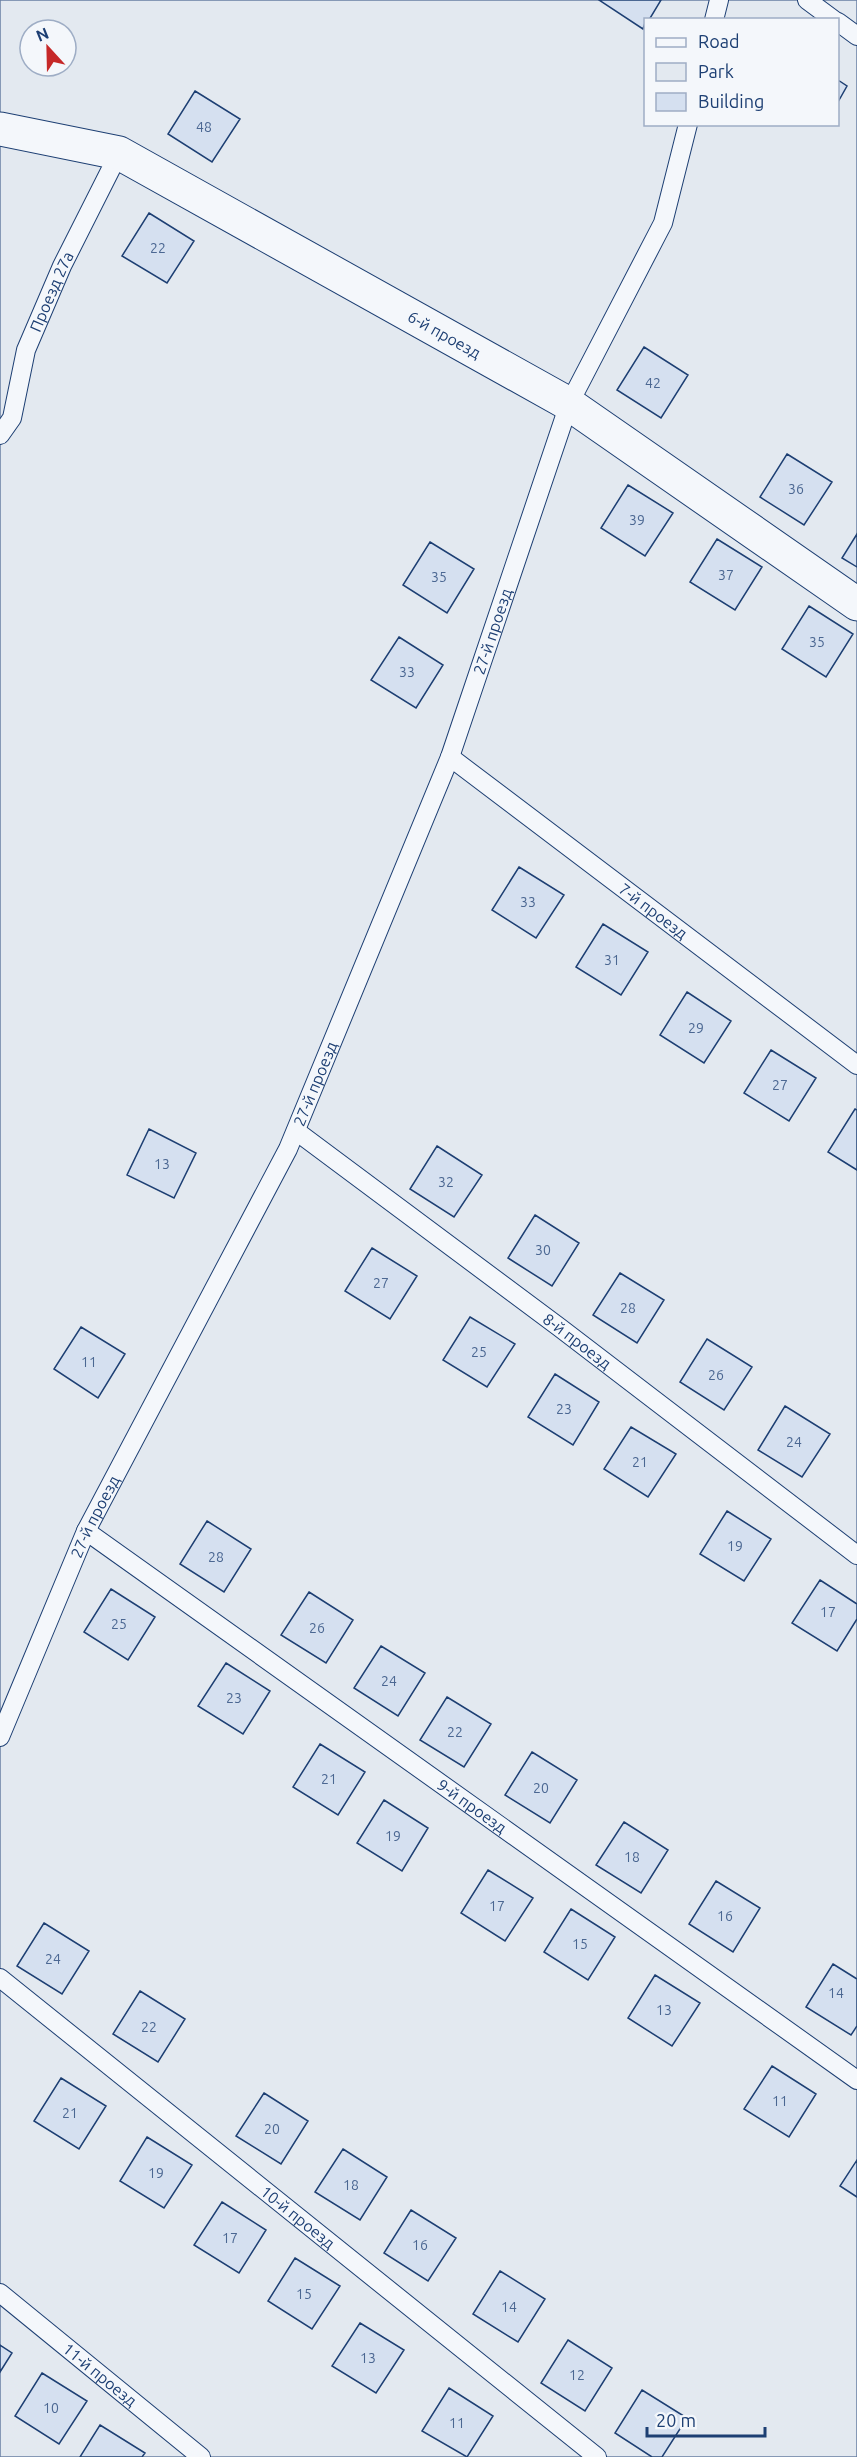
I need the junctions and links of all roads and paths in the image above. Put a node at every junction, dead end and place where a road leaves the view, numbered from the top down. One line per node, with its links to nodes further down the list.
1 (719, 0): 3 (lane)
2 (807, 0): 4 (lane)
3 (714, 18)
4 (832, 18)
5 (839, 23): 6 (lane)
6 (857, 36)
7 (687, 126): 10 (lane, 27-й проезд)
8 (0, 129): 9 (street, 6-й проезд)
9 (119, 153): 10 (street, 6-й проезд); 11 (lane, Проезд 27а)
10 (569, 404): 12 (street, 6-й проезд); 13 (lane, 27-й проезд)
11 (0, 435)
12 (857, 604)
13 (450, 757): 14 (lane, 7-й проезд); 15 (lane, 27-й проезд)
14 (857, 1065)
15 (296, 1131): 16 (lane, 27-й проезд); 17 (lane, 8-й проезд)
16 (86, 1532): 18 (lane, 27-й проезд); 20 (lane, 9-й проезд)
17 (857, 1555)
18 (0, 1737)
19 (0, 1978): 23 (lane, 10-й проезд)
20 (857, 2080)
21 (0, 2292): 22 (lane, 11-й проезд)
22 (201, 2457)
23 (597, 2457)

